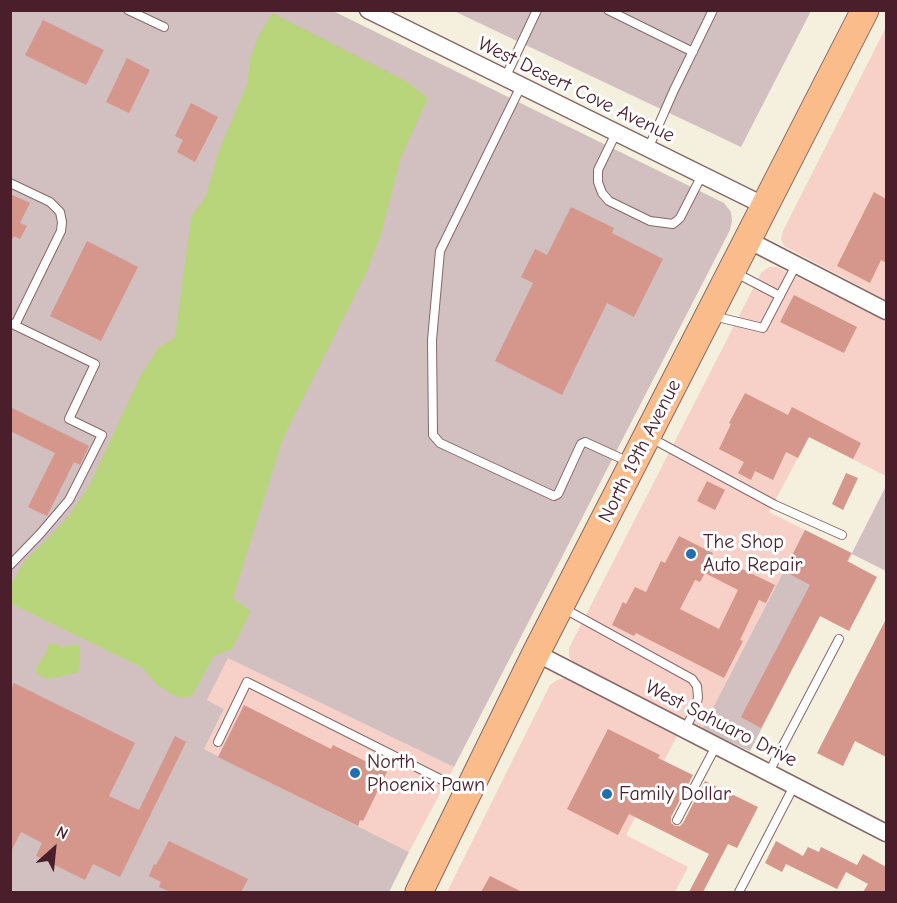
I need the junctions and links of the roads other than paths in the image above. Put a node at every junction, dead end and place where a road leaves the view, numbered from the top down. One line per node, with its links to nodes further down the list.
1 (128, 10): 7 (lane)
2 (368, 10): 9 (street, West Desert Cove Avenue)
3 (537, 10): 9 (lane)
4 (608, 10): 8 (lane)
5 (713, 10): 8 (lane)
6 (865, 10): 15 (main road, North 19th Avenue)
7 (164, 27)
8 (693, 52): 12 (lane)
9 (505, 78): 10 (street, West Desert Cove Avenue)
10 (520, 86): 11 (street, West Desert Cove Avenue); 24 (lane)
11 (616, 133): 12 (street, West Desert Cove Avenue); 13 (lane)
12 (648, 149): 13 (street, West Desert Cove Avenue)
13 (702, 175): 15 (street, West Desert Cove Avenue)
14 (10, 183): 22 (lane)
15 (765, 206): 16 (main road, North 19th Avenue)
16 (748, 240): 17 (street); 18 (main road, North 19th Avenue)
17 (796, 265): 19 (lane); 20 (street)
18 (733, 271): 19 (lane); 21 (main road, North 19th Avenue)
19 (780, 296): 21 (lane)
20 (886, 311)
21 (710, 315): 23 (main road, North 19th Avenue)
22 (13, 324): 26 (lane)
23 (648, 436): 24 (main road, North 19th Avenue); 25 (lane)
24 (633, 464): 27 (main road, North 19th Avenue)
25 (842, 535)
26 (10, 565)
27 (560, 606): 29 (main road, North 19th Avenue); 30 (lane)
28 (839, 639): 33 (lane)
29 (536, 653): 30 (street, West Sahuaro Drive); 35 (main road, North 19th Avenue)
30 (685, 729): 32 (street, West Sahuaro Drive)
31 (218, 742): 35 (lane)
32 (716, 746): 33 (street, West Sahuaro Drive); 36 (lane)
33 (769, 772): 34 (street, West Sahuaro Drive)
34 (794, 786): 37 (street, West Sahuaro Drive); 39 (lane)
35 (467, 793): 38 (main road, North 19th Avenue)
36 (676, 820)
37 (886, 833)
38 (419, 892)
39 (739, 892)

